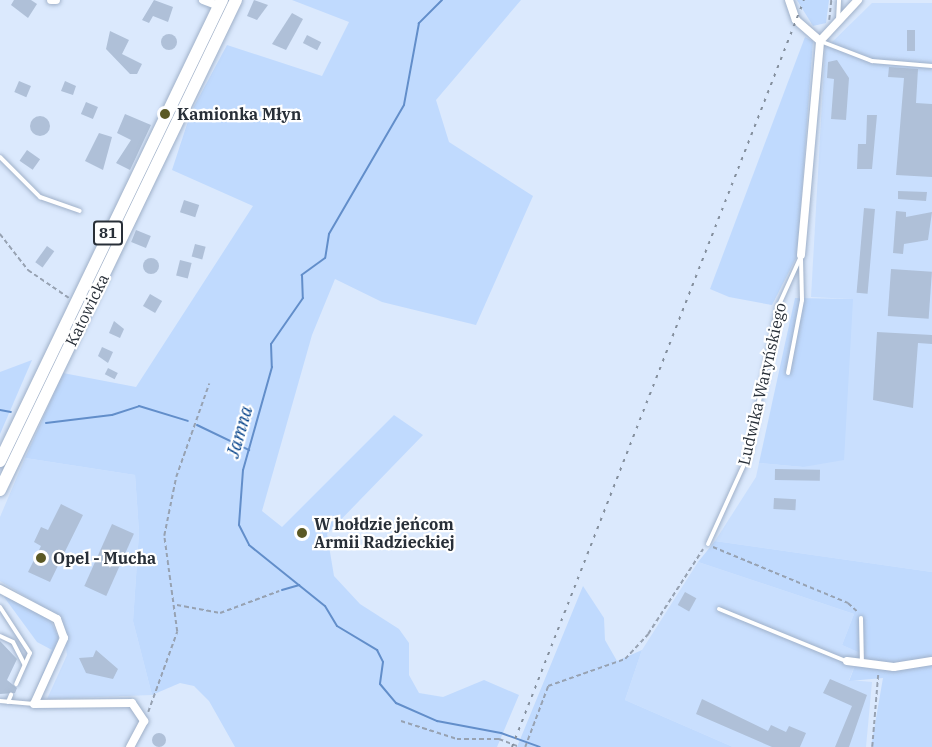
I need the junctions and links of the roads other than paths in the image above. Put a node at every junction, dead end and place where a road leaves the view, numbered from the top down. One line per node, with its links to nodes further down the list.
1 (51, 0): 2 (street)
2 (56, 0)
3 (203, 0): 8 (street)
4 (236, 0): 17 (main road, Katowicka / 81)
5 (789, 0): 10 (street)
6 (839, 0): 9 (lane)
7 (858, 0): 9 (street)
8 (220, 3): 16 (main road, Katowicka / 81)
9 (833, 21): 10 (street)
10 (820, 41): 11 (lane); 14 (street, Ludwika Waryńskiego)
11 (932, 66)
12 (0, 157): 13 (lane)
13 (81, 211)
14 (801, 255): 15 (lane); 18 (lane, Ludwika Waryńskiego)
15 (788, 373)
16 (0, 461)
17 (0, 490)
18 (708, 543)
19 (0, 589): 32 (street)
20 (0, 607): 26 (lane)
21 (718, 609): 24 (lane)
22 (861, 618): 27 (lane)
23 (0, 636): 26 (lane)
24 (847, 661): 27 (street)
25 (932, 661): 27 (street)
26 (25, 664): 28 (lane)
27 (862, 665)
28 (16, 684)
29 (11, 695): 31 (lane)
30 (0, 701): 31 (lane)
31 (8, 702): 32 (lane)
32 (34, 704): 33 (street)
33 (135, 739): 34 (street); 35 (street)
34 (130, 747)
35 (139, 747)

